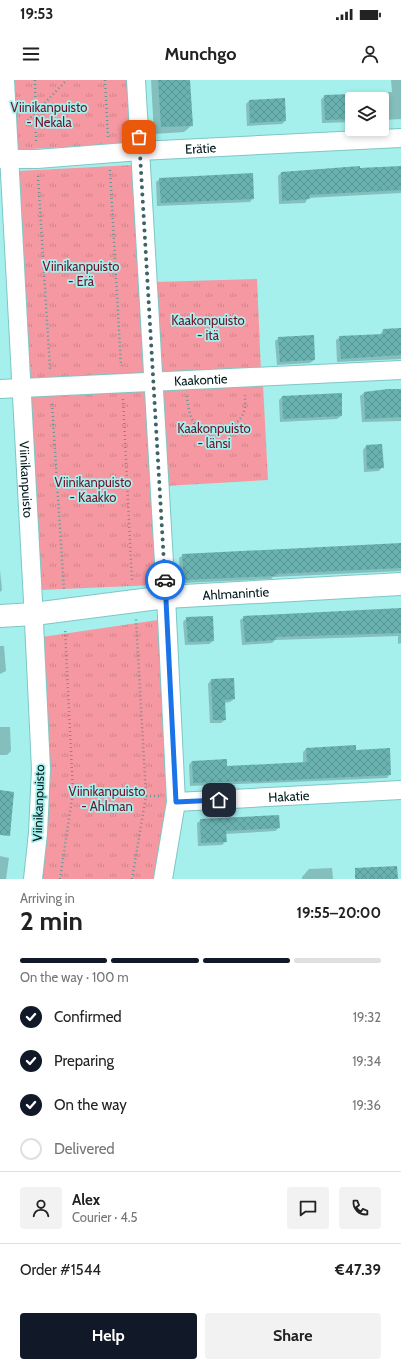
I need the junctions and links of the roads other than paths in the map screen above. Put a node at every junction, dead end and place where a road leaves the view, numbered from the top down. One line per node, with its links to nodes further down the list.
1 (5, 80): 5 (street, Viinikanpuisto)
2 (136, 80): 4 (street)
3 (401, 138): 4 (street, Erätie)
4 (140, 151): 5 (street, Erätie); 7 (street)
5 (6, 153): 8 (street, Viinikanpuisto)
6 (401, 370): 7 (street, Kaakontie)
7 (154, 383): 8 (street, Kaakontie); 11 (street)
8 (22, 388): 9 (street, Kaakontie); 12 (street, Viinikanpuisto)
9 (0, 389)
10 (401, 584): 11 (street, Ahlmanintie)
11 (166, 597): 12 (street, Ahlmanintie); 15 (street)
12 (34, 614): 13 (street, Ahlmanintie); 16 (street, Viinikanpuisto)
13 (0, 616)
14 (401, 790): 15 (street, Hakatie)
15 (176, 802): 17 (street)
16 (33, 879)
17 (163, 879)

